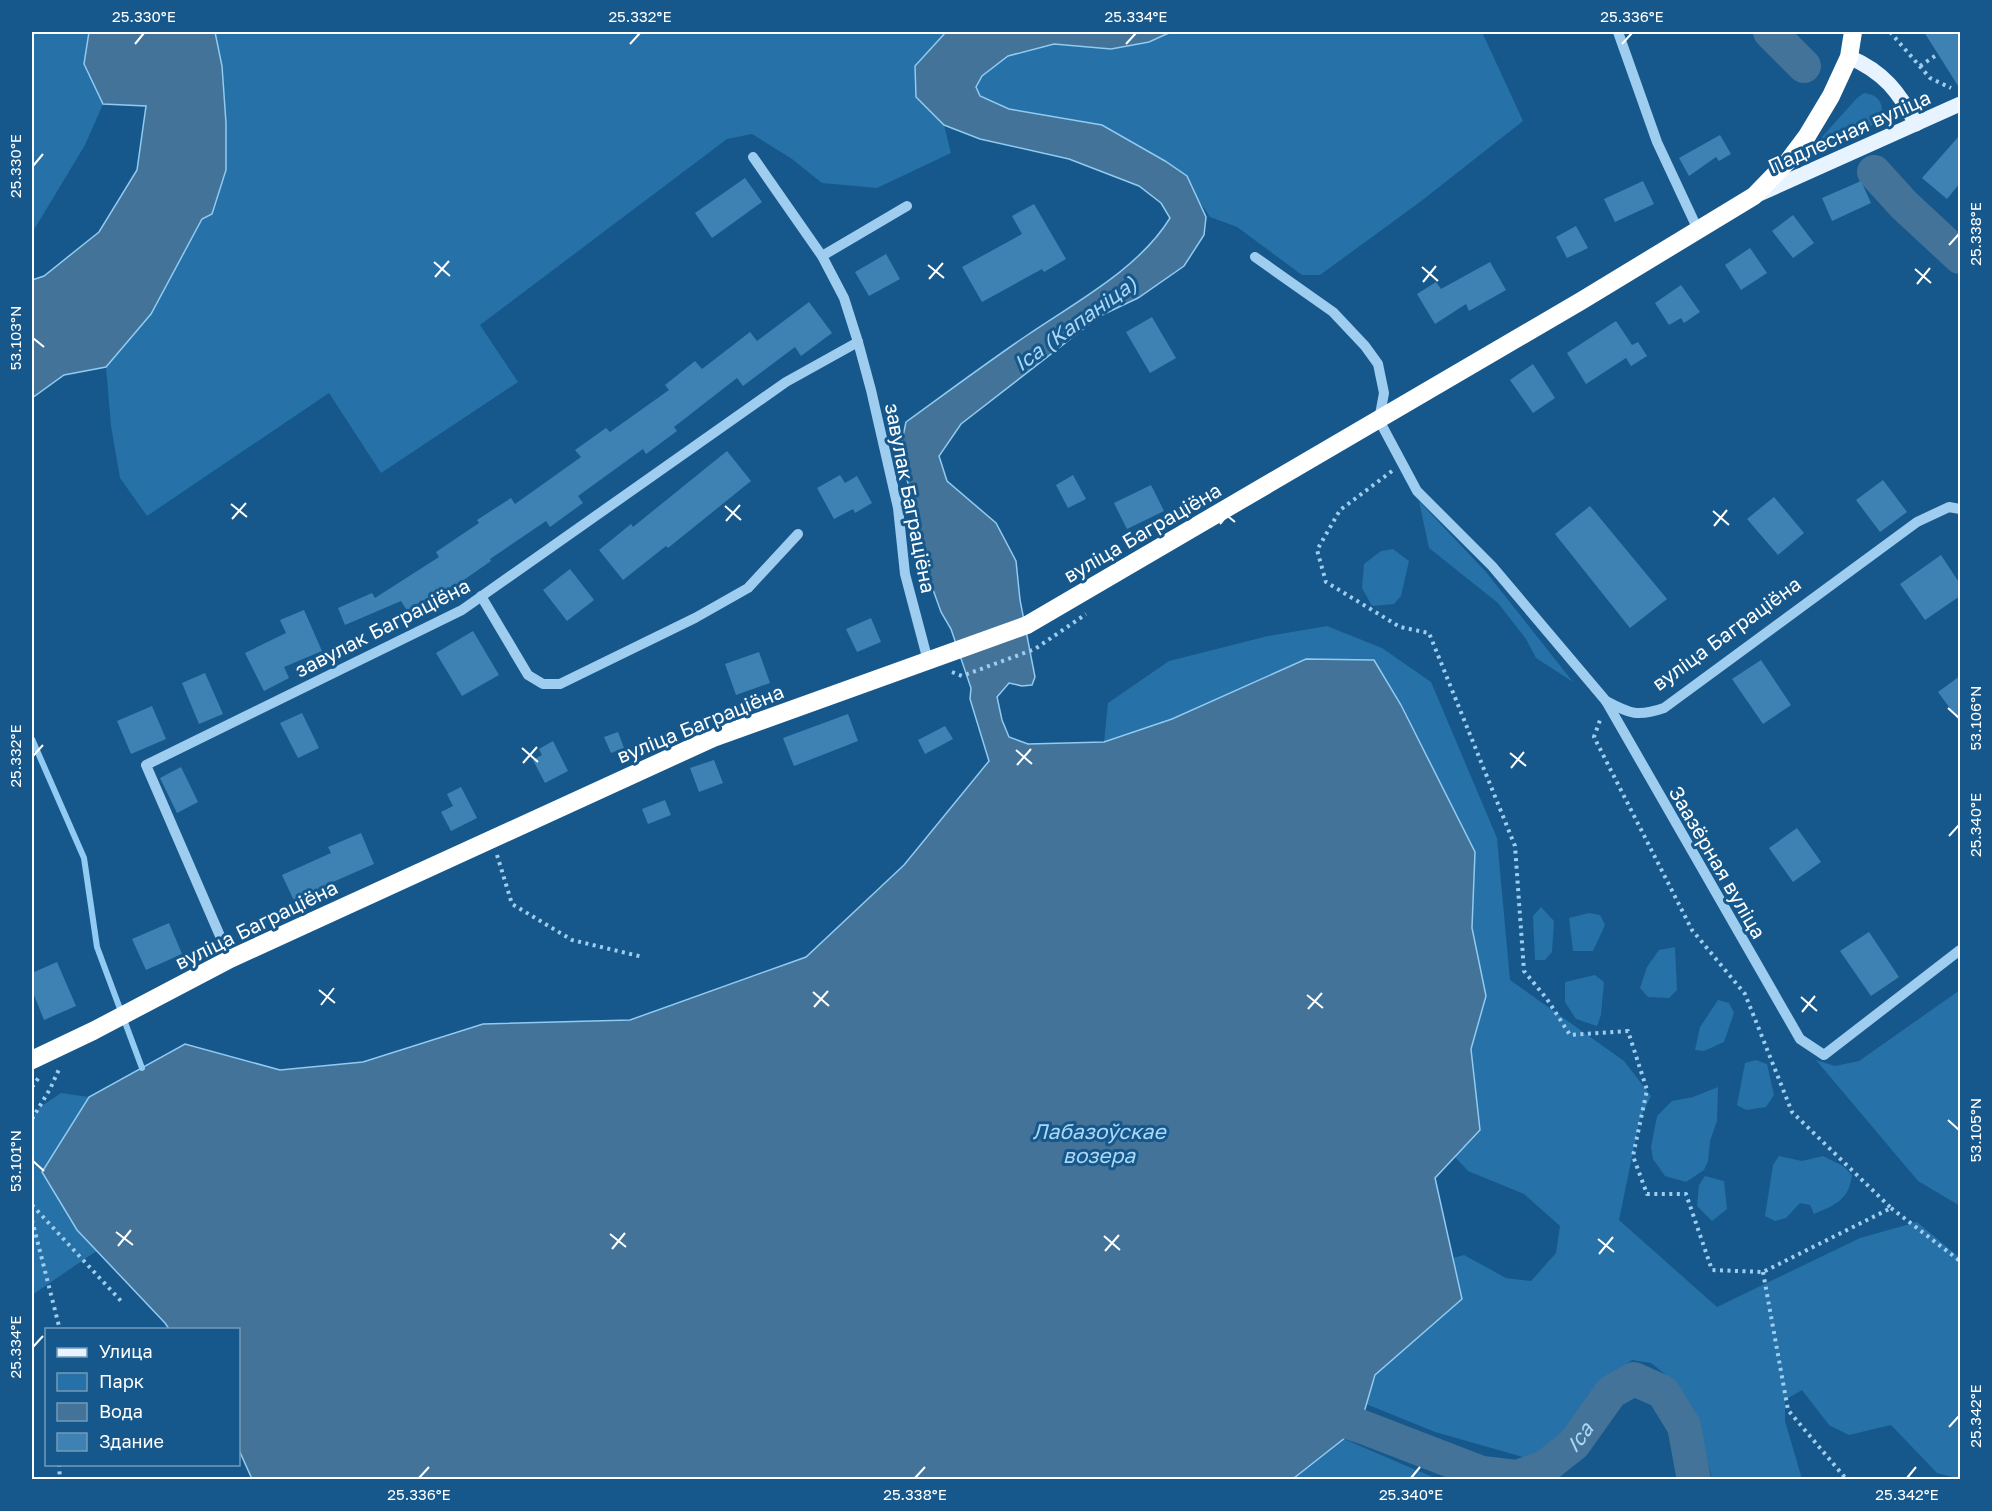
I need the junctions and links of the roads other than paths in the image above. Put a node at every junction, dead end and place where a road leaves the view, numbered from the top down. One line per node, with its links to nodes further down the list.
1 (1618, 32): 9 (street)
2 (1853, 32): 3 (highway, вуліца Баграціёна)
3 (1849, 57): 5 (main road); 7 (highway, вуліца Баграціёна)
4 (1960, 106): 5 (main road, Падлесная вуліца)
5 (1916, 124): 7 (main road, Падлесная вуліца)
6 (753, 157): 10 (street, завулак Баграціёна)
7 (1754, 196): 9 (highway, вуліца Баграціёна)
8 (908, 206): 10 (street)
9 (1698, 232): 13 (highway, вуліца Баграціёна)
10 (822, 256): 12 (street, завулак Баграціёна)
11 (1255, 257): 13 (street)
12 (858, 342): 16 (street, завулак Баграціёна); 17 (street, завулак Баграціёна)
13 (1379, 420): 17 (highway, вуліца Баграціёна); 18 (street, вуліца Баграціёна)
14 (1960, 509): 18 (street, вуліца Баграціёна)
15 (798, 534): 16 (street)
16 (481, 596): 20 (street, завулак Баграціёна)
17 (928, 661): 20 (highway, вуліца Баграціёна)
18 (1606, 701): 19 (street, Заазёрная вуліца)
19 (1960, 950)
20 (230, 959): 21 (highway, вуліца Баграціёна)
21 (32, 1060)

